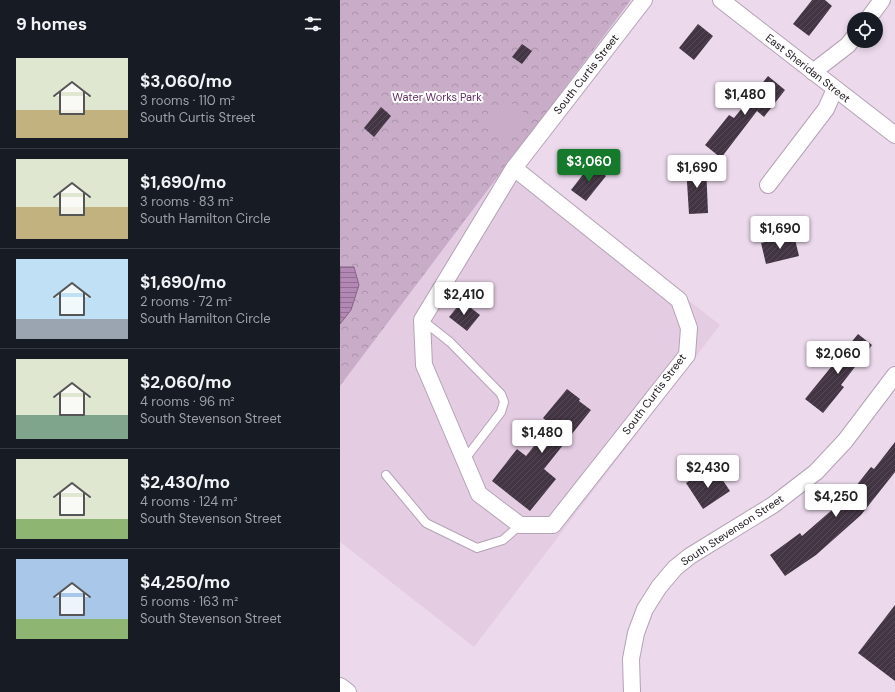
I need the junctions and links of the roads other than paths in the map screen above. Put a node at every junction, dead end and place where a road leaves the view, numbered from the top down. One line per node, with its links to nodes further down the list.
1 (644, 0): 9 (street, South Curtis Street)
2 (721, 0): 6 (street, East Sheridan Street)
3 (882, 0): 4 (street)
4 (873, 12)
5 (847, 46): 6 (street)
6 (813, 72): 7 (street, East Sheridan Street)
7 (836, 89): 8 (street, East Sheridan Street); 10 (street)
8 (895, 135)
9 (514, 168): 11 (street, South Curtis Street); 15 (street, South Curtis Street)
10 (768, 185)
11 (422, 320): 13 (street); 13 (lane)
12 (895, 375): 18 (street, South Stevenson Street)
13 (465, 459): 15 (street)
14 (386, 475): 15 (lane)
15 (520, 526)
16 (340, 686): 17 (street)
17 (348, 692)
18 (632, 692)

